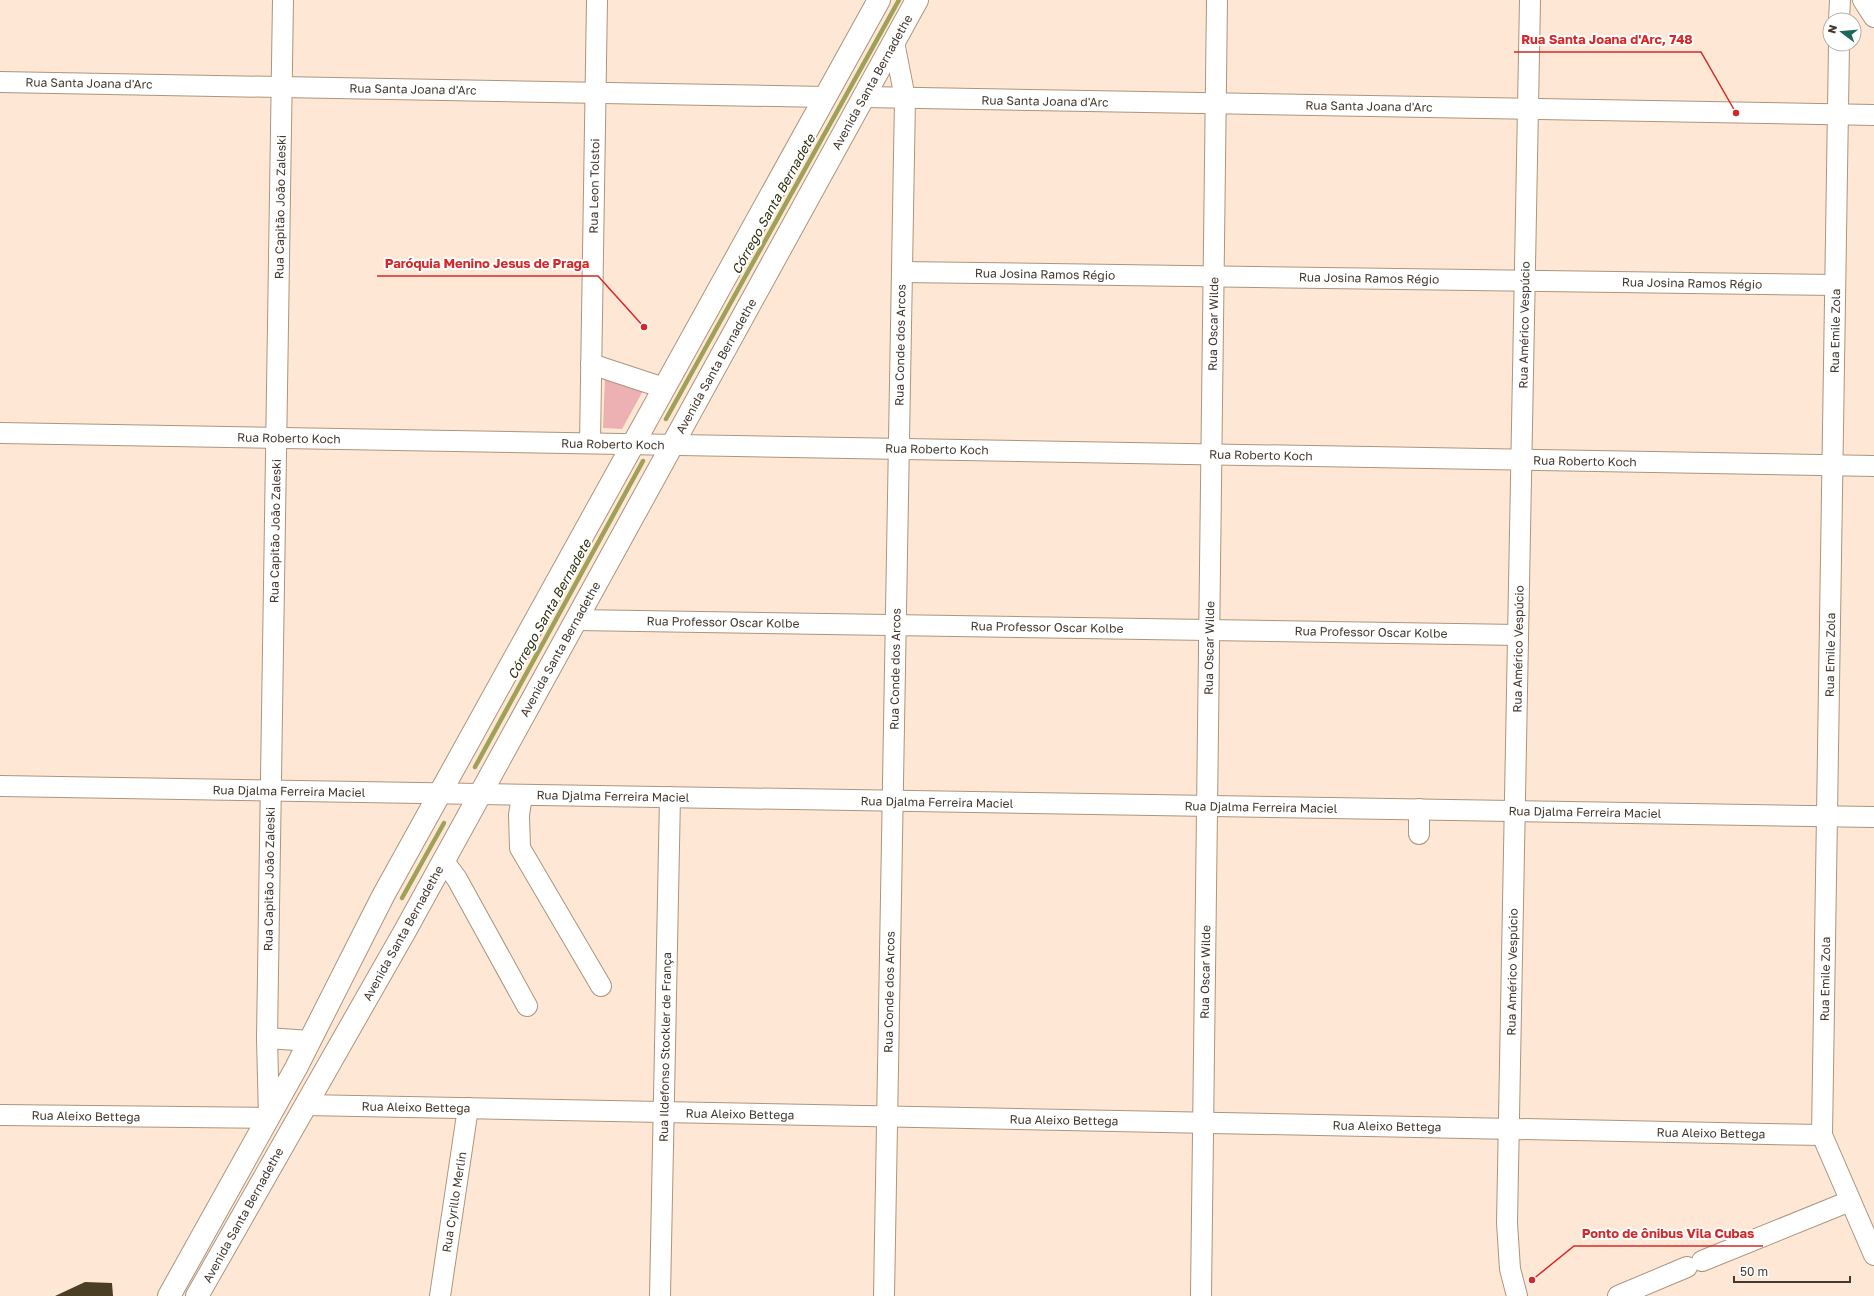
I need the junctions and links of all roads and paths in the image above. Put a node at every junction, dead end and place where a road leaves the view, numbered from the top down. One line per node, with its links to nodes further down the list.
1 (283, 0): 14 (street, Rua Capitão João Zaleski)
2 (597, 0): 15 (street, Rua Leon Tolstoi)
3 (879, 0): 16 (main road, Avenida Santa Bernadethe)
4 (917, 0): 11 (main road, Avenida Santa Bernadethe)
5 (1217, 0): 19 (street, Rua Oscar Wilde)
6 (1530, 0): 20 (street, Rua Américo Vespúcio)
7 (1840, 0): 9 (street)
8 (1863, 0): 10 (street)
9 (1839, 12)
10 (1874, 17)
11 (894, 42): 17 (main road, Avenida Santa Bernadethe); 18 (street, Rua Conde dos Arcos)
12 (1839, 52): 21 (street, Rua Emile Zola)
13 (0, 82): 14 (street, Rua Santa Joana d'Arc)
14 (282, 87): 15 (street, Rua Santa Joana d'Arc); 30 (street, Rua Capitão João Zaleski)
15 (595, 92): 16 (street, Rua Santa Joana d'Arc); 27 (street, Rua Leon Tolstoi)
16 (826, 96): 28 (main road, Avenida Santa Bernadethe)
17 (864, 97): 18 (street, Rua Santa Joana d'Arc); 33 (main road, Avenida Santa Bernadethe)
18 (905, 98): 19 (street, Rua Santa Joana d'Arc); 23 (street, Rua Conde dos Arcos)
19 (1216, 104): 20 (street, Rua Santa Joana d'Arc); 24 (street, Rua Oscar Wilde)
20 (1528, 109): 21 (street, Rua Santa Joana d'Arc); 25 (street, Rua Américo Vespúcio)
21 (1838, 115): 22 (street, Rua Santa Joana d'Arc); 26 (street, Rua Emile Zola)
22 (1874, 115)
23 (902, 272): 24 (street, Rua Josina Ramos Régio); 34 (street, Rua Conde dos Arcos)
24 (1213, 276): 25 (street, Rua Josina Ramos Régio); 35 (street, Rua Oscar Wilde)
25 (1525, 281): 26 (street, Rua Josina Ramos Régio); 36 (street, Rua Américo Vespúcio)
26 (1835, 285): 37 (street, Rua Emile Zola)
27 (591, 364): 28 (street); 31 (street, Rua Leon Tolstoi)
28 (664, 388): 32 (main road, Avenida Santa Bernadethe)
29 (0, 433): 30 (street, Rua Roberto Koch)
30 (276, 438): 31 (street, Rua Roberto Koch); 44 (street, Rua Capitão João Zaleski)
31 (590, 443): 32 (street, Rua Roberto Koch)
32 (633, 444): 33 (street, Rua Roberto Koch); 45 (main road, Avenida Santa Bernadethe)
33 (672, 445): 34 (street, Rua Roberto Koch); 39 (main road, Avenida Santa Bernadethe)
34 (899, 449): 35 (street, Rua Roberto Koch); 40 (street, Rua Conde dos Arcos)
35 (1211, 454): 36 (street, Rua Roberto Koch); 41 (street, Rua Oscar Wilde)
36 (1522, 460): 37 (street, Rua Roberto Koch); 42 (street, Rua Américo Vespúcio)
37 (1833, 465): 38 (street, Rua Roberto Koch); 53 (street, Rua Emile Zola)
38 (1874, 466)
39 (576, 620): 40 (street, Rua Professor Oscar Kolbe); 46 (main road, Avenida Santa Bernadethe)
40 (896, 625): 41 (street, Rua Professor Oscar Kolbe); 49 (street, Rua Conde dos Arcos)
41 (1209, 630): 42 (street, Rua Professor Oscar Kolbe); 50 (street, Rua Oscar Wilde)
42 (1518, 635): 52 (street, Rua Américo Vespúcio)
43 (0, 786): 44 (street, Rua Djalma Ferreira Maciel)
44 (271, 791): 45 (street, Rua Djalma Ferreira Maciel); 59 (street, Rua Capitão João Zaleski)
45 (440, 793): 46 (street, Rua Djalma Ferreira Maciel); 60 (main road, Avenida Santa Bernadethe)
46 (480, 794): 47 (street, Rua Djalma Ferreira Maciel); 56 (main road, Avenida Santa Bernadethe)
47 (522, 795): 48 (street, Rua Djalma Ferreira Maciel); 57 (street)
48 (670, 797): 49 (street, Rua Djalma Ferreira Maciel); 63 (street, Rua Ildefonso Stockler de França)
49 (892, 801): 50 (street, Rua Djalma Ferreira Maciel); 65 (street, Rua Conde dos Arcos)
50 (1207, 806): 51 (street, Rua Djalma Ferreira Maciel); 67 (street, Rua Oscar Wilde)
51 (1419, 809): 52 (street, Rua Djalma Ferreira Maciel); 55 (street)
52 (1515, 811): 53 (street, Rua Djalma Ferreira Maciel); 68 (street, Rua Américo Vespúcio)
53 (1827, 816): 54 (street, Rua Djalma Ferreira Maciel); 69 (street, Rua Emile Zola)
54 (1874, 817)
55 (1419, 834)
56 (443, 860): 58 (street); 61 (main road, Avenida Santa Bernadethe)
57 (601, 986)
58 (527, 1006)
59 (267, 1038): 60 (street); 66 (street, Rua Capitão João Zaleski)
60 (310, 1041): 66 (main road, Avenida Santa Bernadethe)
61 (305, 1105): 62 (street, Rua Aleixo Bettega); 73 (main road, Avenida Santa Bernadethe)
62 (468, 1108): 63 (street, Rua Aleixo Bettega); 74 (street, Rua Cyrillo Merlin)
63 (664, 1112): 65 (street, Rua Aleixo Bettega); 75 (street, Rua Ildefonso Stockler de França)
64 (0, 1115): 66 (street, Rua Aleixo Bettega)
65 (887, 1116): 67 (street, Rua Aleixo Bettega); 76 (street, Rua Conde dos Arcos)
66 (269, 1118): 72 (main road, Avenida Santa Bernadethe)
67 (1203, 1123): 68 (street, Rua Aleixo Bettega); 77 (street, Rua Oscar Wilde)
68 (1509, 1129): 69 (street, Rua Aleixo Bettega); 78 (street, Rua Américo Vespúcio)
69 (1822, 1135): 70 (street, Rua Emile Zola)
70 (1850, 1201): 71 (street, Rua Emile Zola); 79 (street)
71 (1874, 1255)
72 (169, 1296)
73 (197, 1296)
74 (440, 1296)
75 (660, 1296)
76 (884, 1296)
77 (1200, 1296)
78 (1517, 1296)
79 (1618, 1296)

